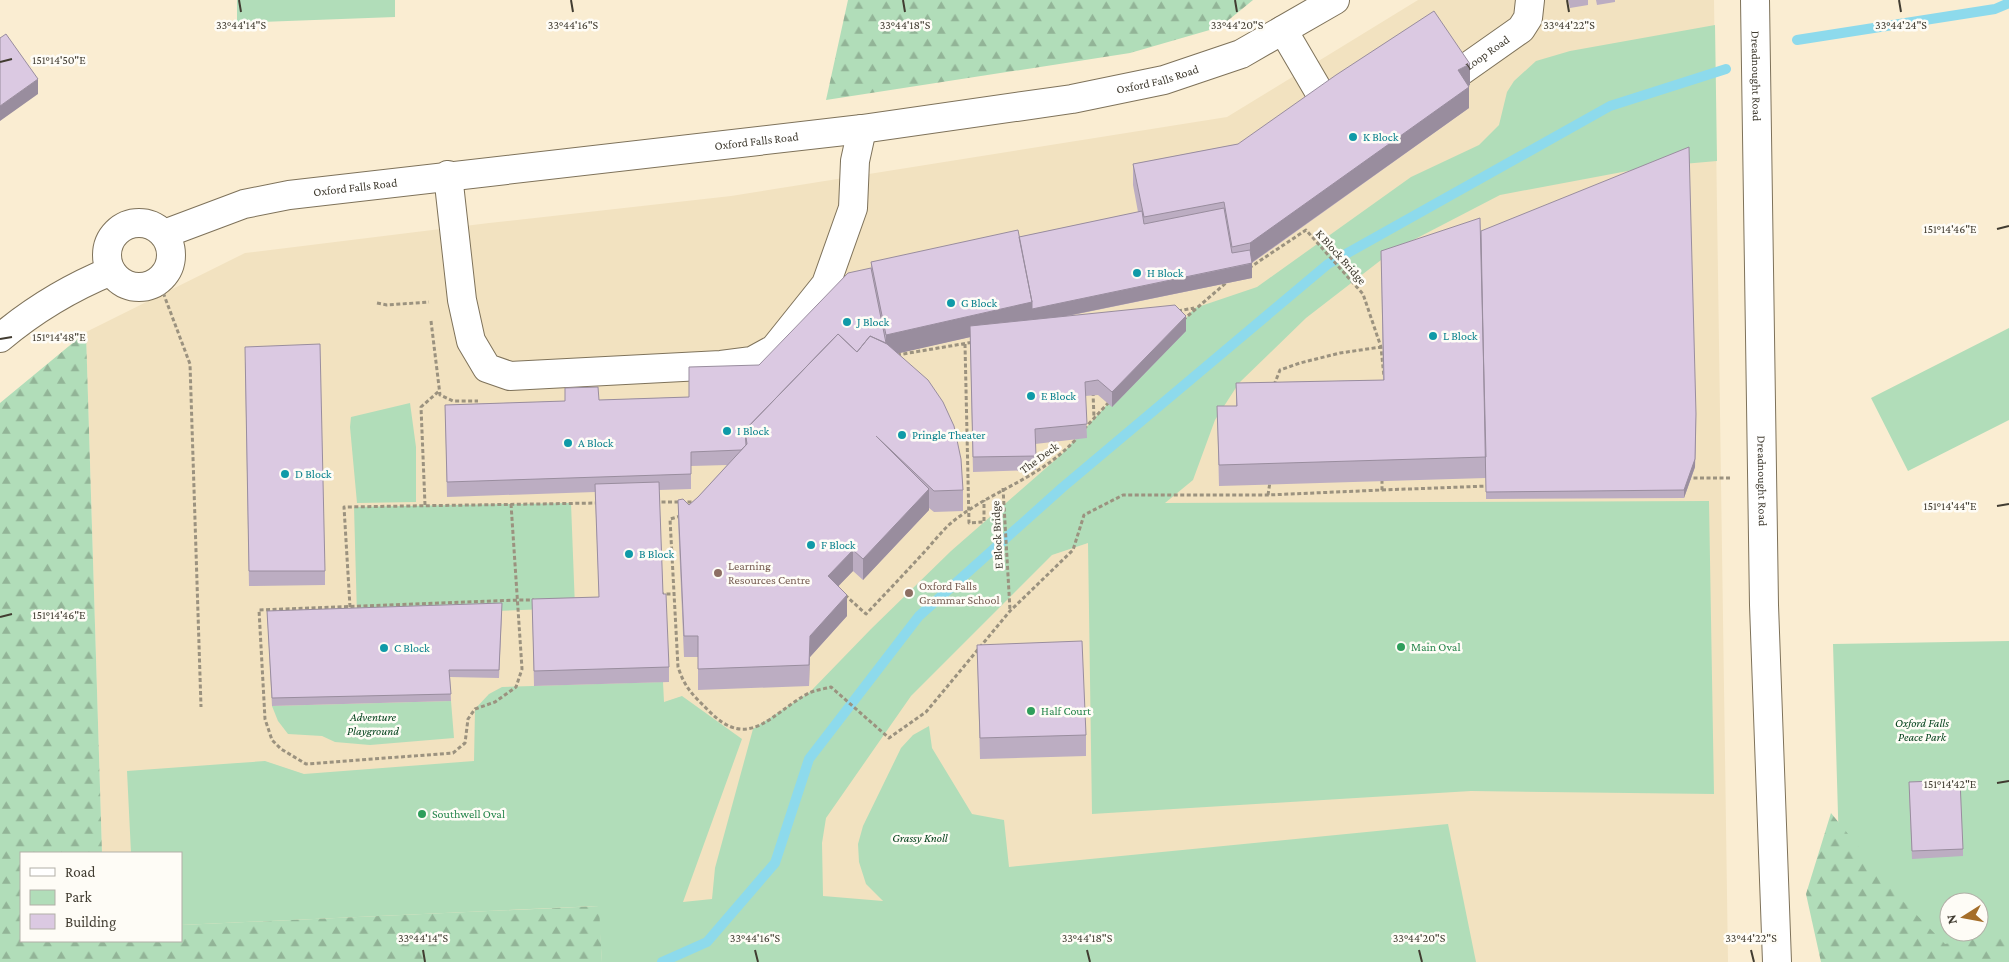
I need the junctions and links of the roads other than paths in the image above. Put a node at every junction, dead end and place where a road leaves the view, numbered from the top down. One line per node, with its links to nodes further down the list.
1 (1530, 0): 5 (street, Loop Road)
2 (1756, 0): 12 (street, Dreadnought Road)
3 (1329, 2): 4 (street, Oxford Falls Road)
4 (1283, 30): 6 (street, Oxford Falls Road); 7 (street)
5 (1420, 98)
6 (862, 129): 8 (street, Oxford Falls Road); 8 (street)
7 (1355, 132)
8 (448, 175): 9 (street, Oxford Falls Road)
9 (164, 234): 10 (street); 10 (street)
10 (110, 271): 11 (street)
11 (0, 338)
12 (1778, 962)

